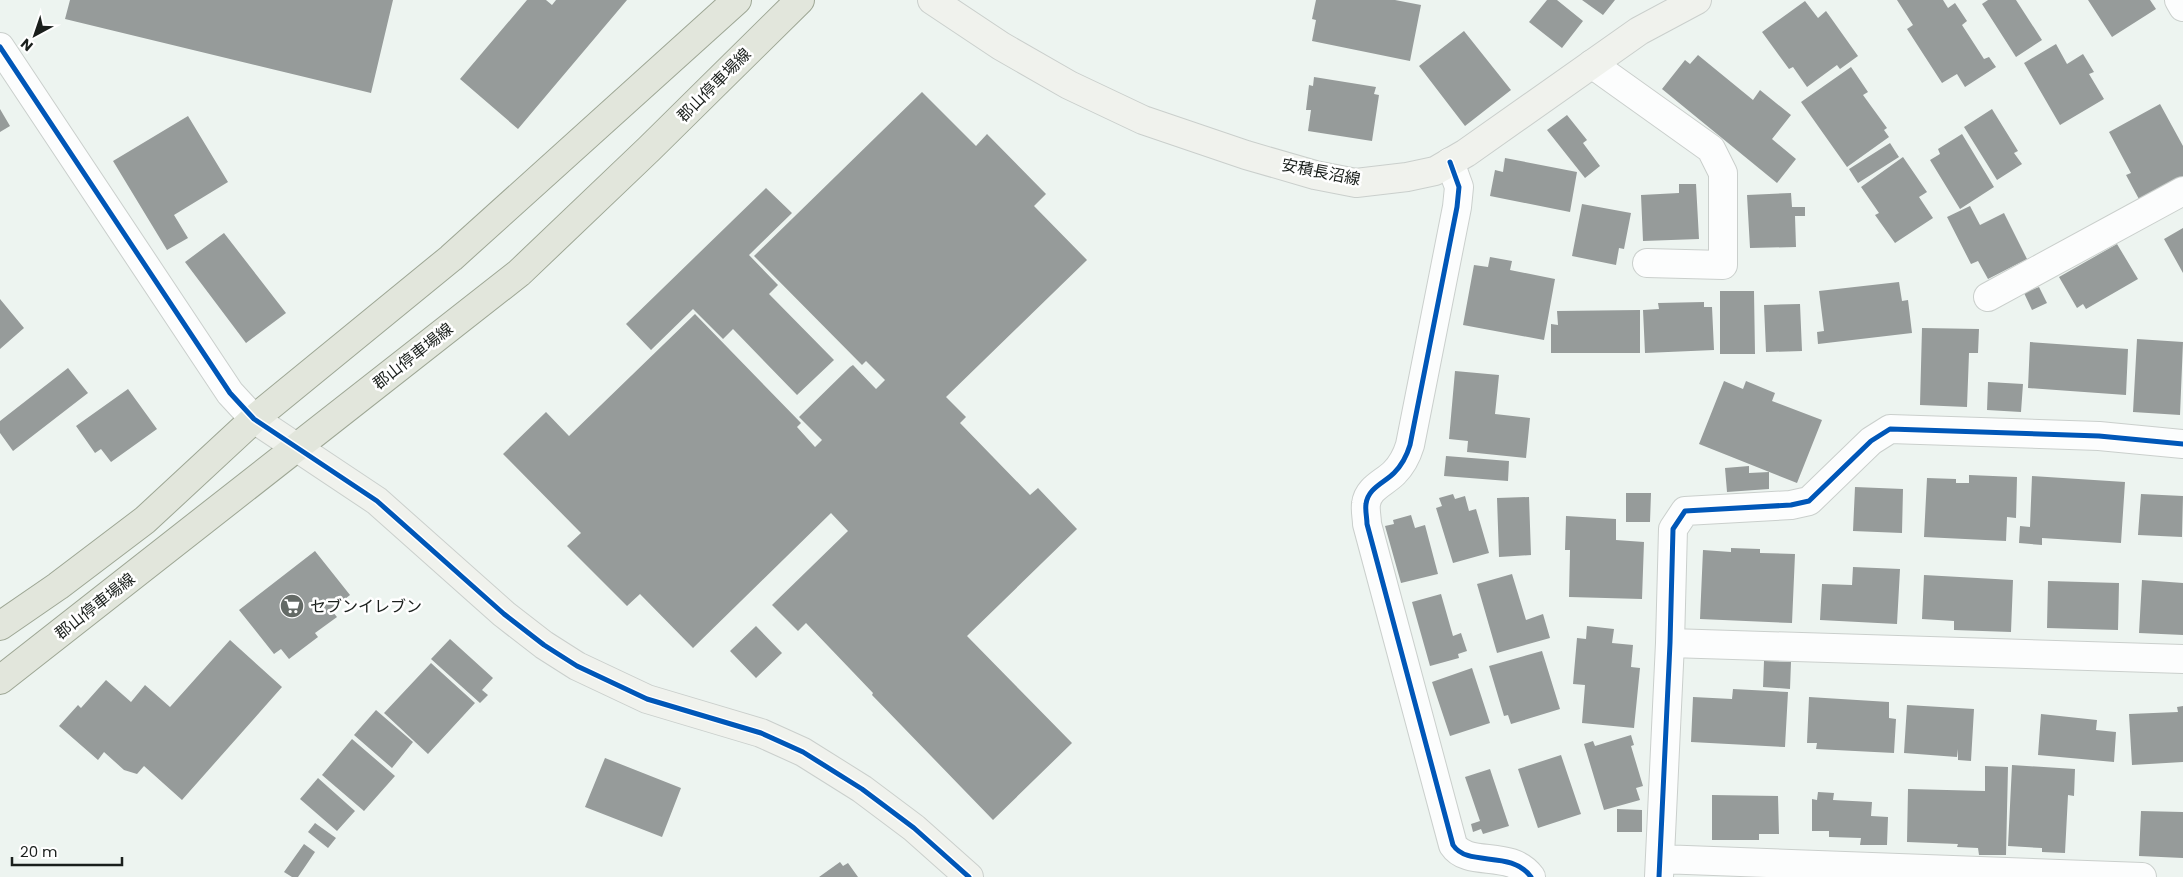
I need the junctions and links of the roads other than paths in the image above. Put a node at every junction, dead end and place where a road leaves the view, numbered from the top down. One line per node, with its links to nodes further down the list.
1 (737, 0): 13 (main road)
2 (800, 0): 15 (main road, 郡山停車場線)
3 (932, 0): 9 (main road, 安積長沼線)
4 (1697, 0): 8 (main road, 安積長沼線)
5 (2180, 0): 6 (street)
6 (2183, 7)
7 (0, 47): 13 (street)
8 (1592, 64): 9 (main road, 安積長沼線); 11 (street)
9 (1450, 162): 22 (street)
10 (2183, 191): 12 (street)
11 (1647, 263)
12 (1988, 297)
13 (254, 420): 15 (main road); 16 (main road)
14 (2183, 444): 17 (street)
15 (296, 448): 19 (main road, 郡山停車場線); 21 (main road)
16 (0, 626)
17 (1670, 642): 18 (street); 20 (street)
18 (2183, 659)
19 (0, 680)
20 (1659, 868): 23 (street)
21 (969, 877)
22 (1530, 877)
23 (2142, 877)

